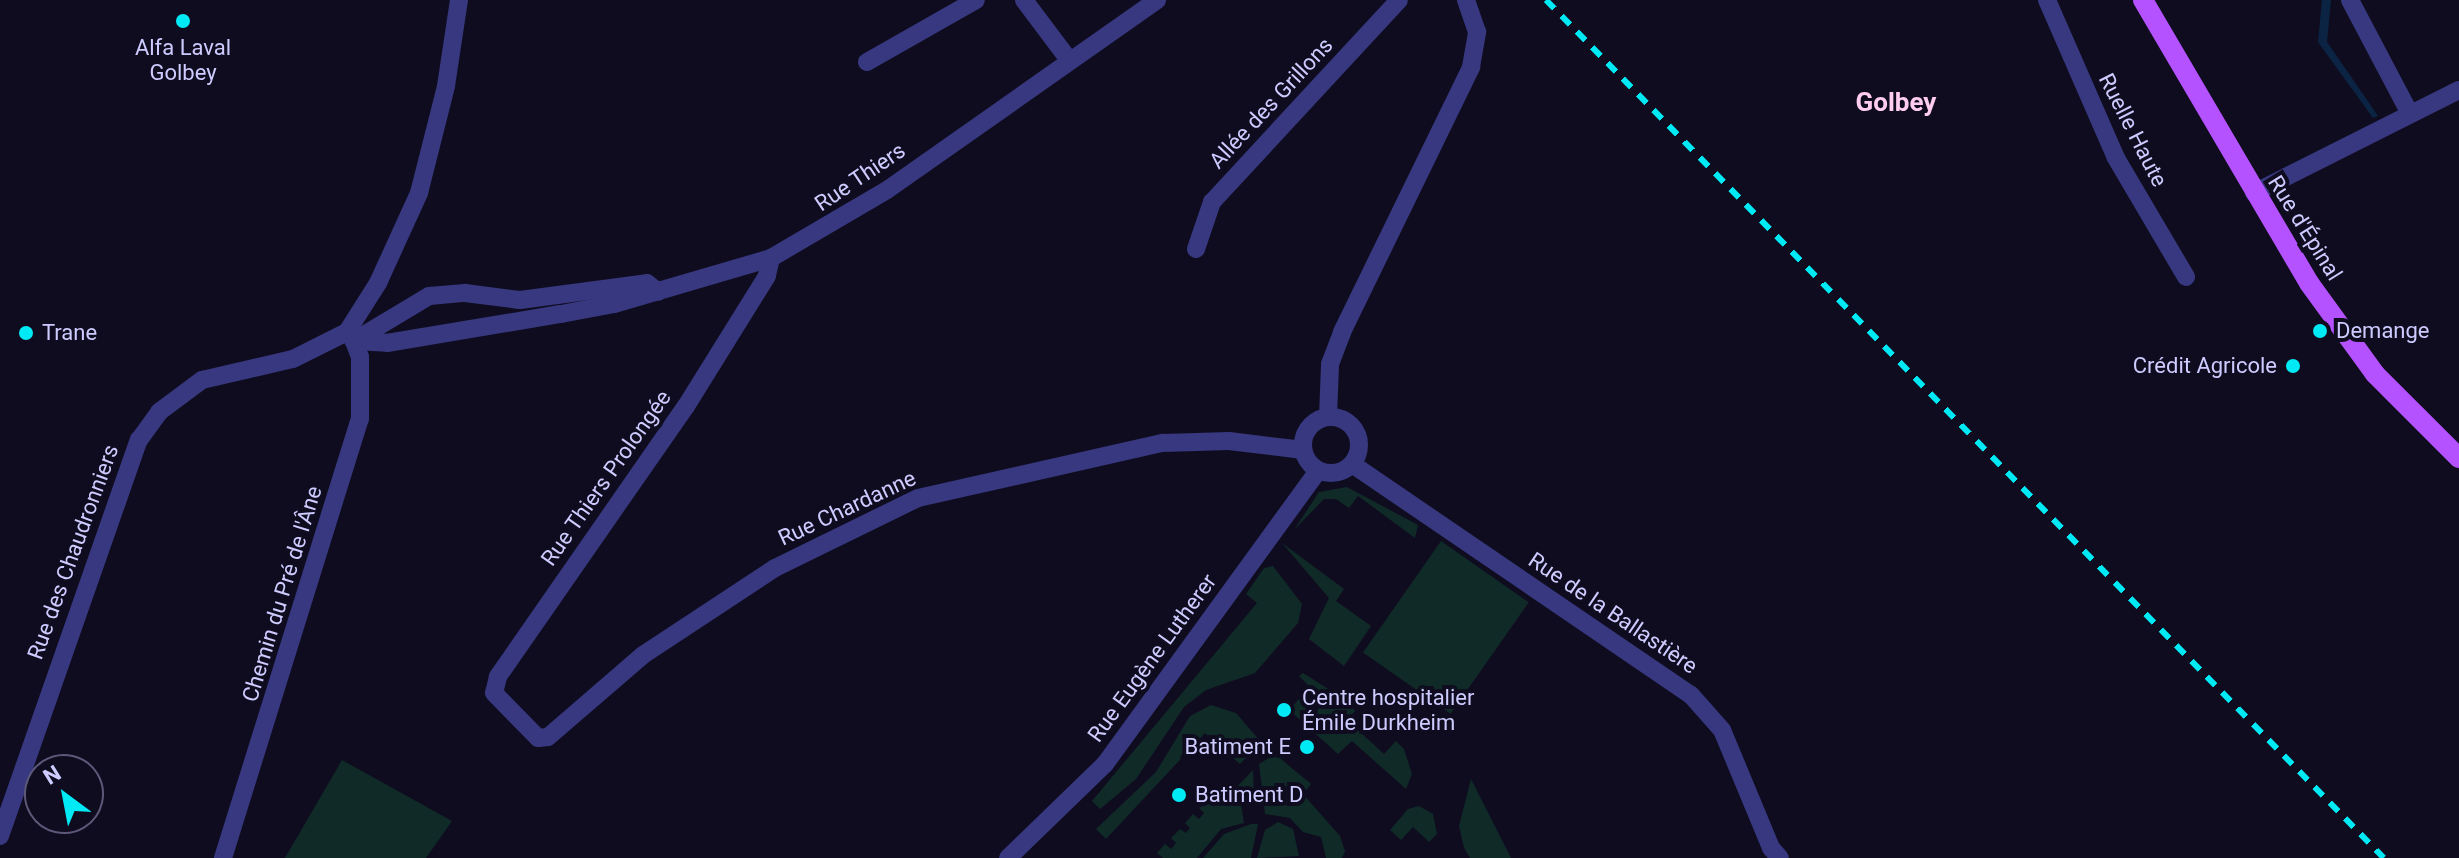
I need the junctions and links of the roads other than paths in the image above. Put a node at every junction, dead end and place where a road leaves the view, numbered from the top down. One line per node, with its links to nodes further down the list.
1 (459, 0): 19 (street)
2 (976, 0): 11 (street)
3 (1024, 0): 10 (street)
4 (1157, 0): 10 (street, Rue Thiers)
5 (1399, 0): 15 (street, Allée des Grillons)
6 (1466, 0): 20 (street)
7 (2047, 0): 17 (street, Ruelle Haute)
8 (2143, 0): 14 (main road, Rue d'Épinal)
9 (2350, 0): 13 (street)
10 (1069, 60): 16 (street, Rue Thiers)
11 (867, 62)
12 (2459, 90): 13 (street)
13 (2410, 114): 14 (street)
14 (2254, 193): 22 (main road, Rue d'Épinal)
15 (1196, 249)
16 (771, 258): 18 (street, Rue Thiers); 25 (street, Rue Thiers Prolongée)
17 (2186, 277)
18 (658, 292): 19 (street, Rue Thiers); 19 (street, Rue Thiers)
19 (351, 337): 26 (street, Rue des Chaudronniers); 27 (street, Chemin du Pré de l'Âne)
20 (1328, 417): 21 (street); 23 (street)
21 (1303, 450): 24 (street); 25 (street, Rue Chardanne)
22 (2459, 458)
23 (1352, 464): 24 (street); 29 (street, Rue de la Ballastière)
24 (1318, 471): 28 (street, Rue Eugène Lutherer)
25 (517, 719)
26 (0, 836)
27 (223, 858)
28 (1008, 858)
29 (1780, 858)

